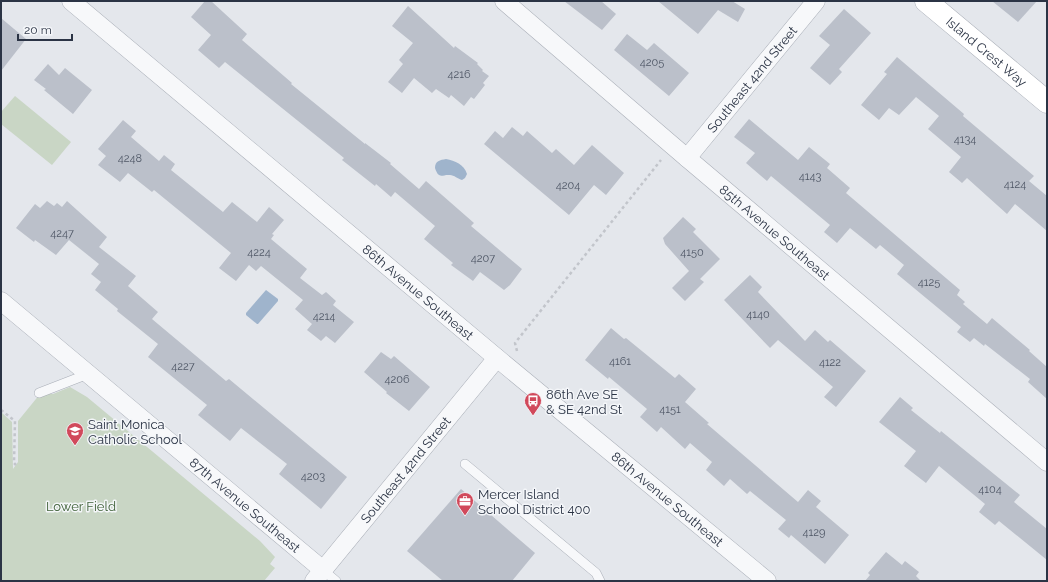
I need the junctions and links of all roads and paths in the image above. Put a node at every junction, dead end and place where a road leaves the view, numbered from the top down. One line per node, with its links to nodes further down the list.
1 (70, 1): 10 (street, 86th Avenue Southeast)
2 (504, 1): 6 (street, 85th Avenue Southeast)
3 (816, 1): 7 (street, Southeast 42nd Street)
4 (926, 1): 5 (main road, Island Crest Way)
5 (1047, 102)
6 (673, 145): 7 (street, 85th Avenue Southeast); 9 (path)
7 (687, 158): 14 (street, 85th Avenue Southeast)
8 (1, 301): 11 (street, 87th Avenue Southeast)
9 (521, 354)
10 (497, 358): 17 (street, Southeast 42nd Street); 19 (street, 86th Avenue Southeast)
11 (88, 374): 12 (lane); 17 (street, 87th Avenue Southeast)
12 (39, 392)
13 (1, 410): 16 (path)
14 (1047, 462)
15 (465, 464): 18 (lane)
16 (16, 465)
17 (324, 577)
18 (600, 581)
19 (767, 581)

